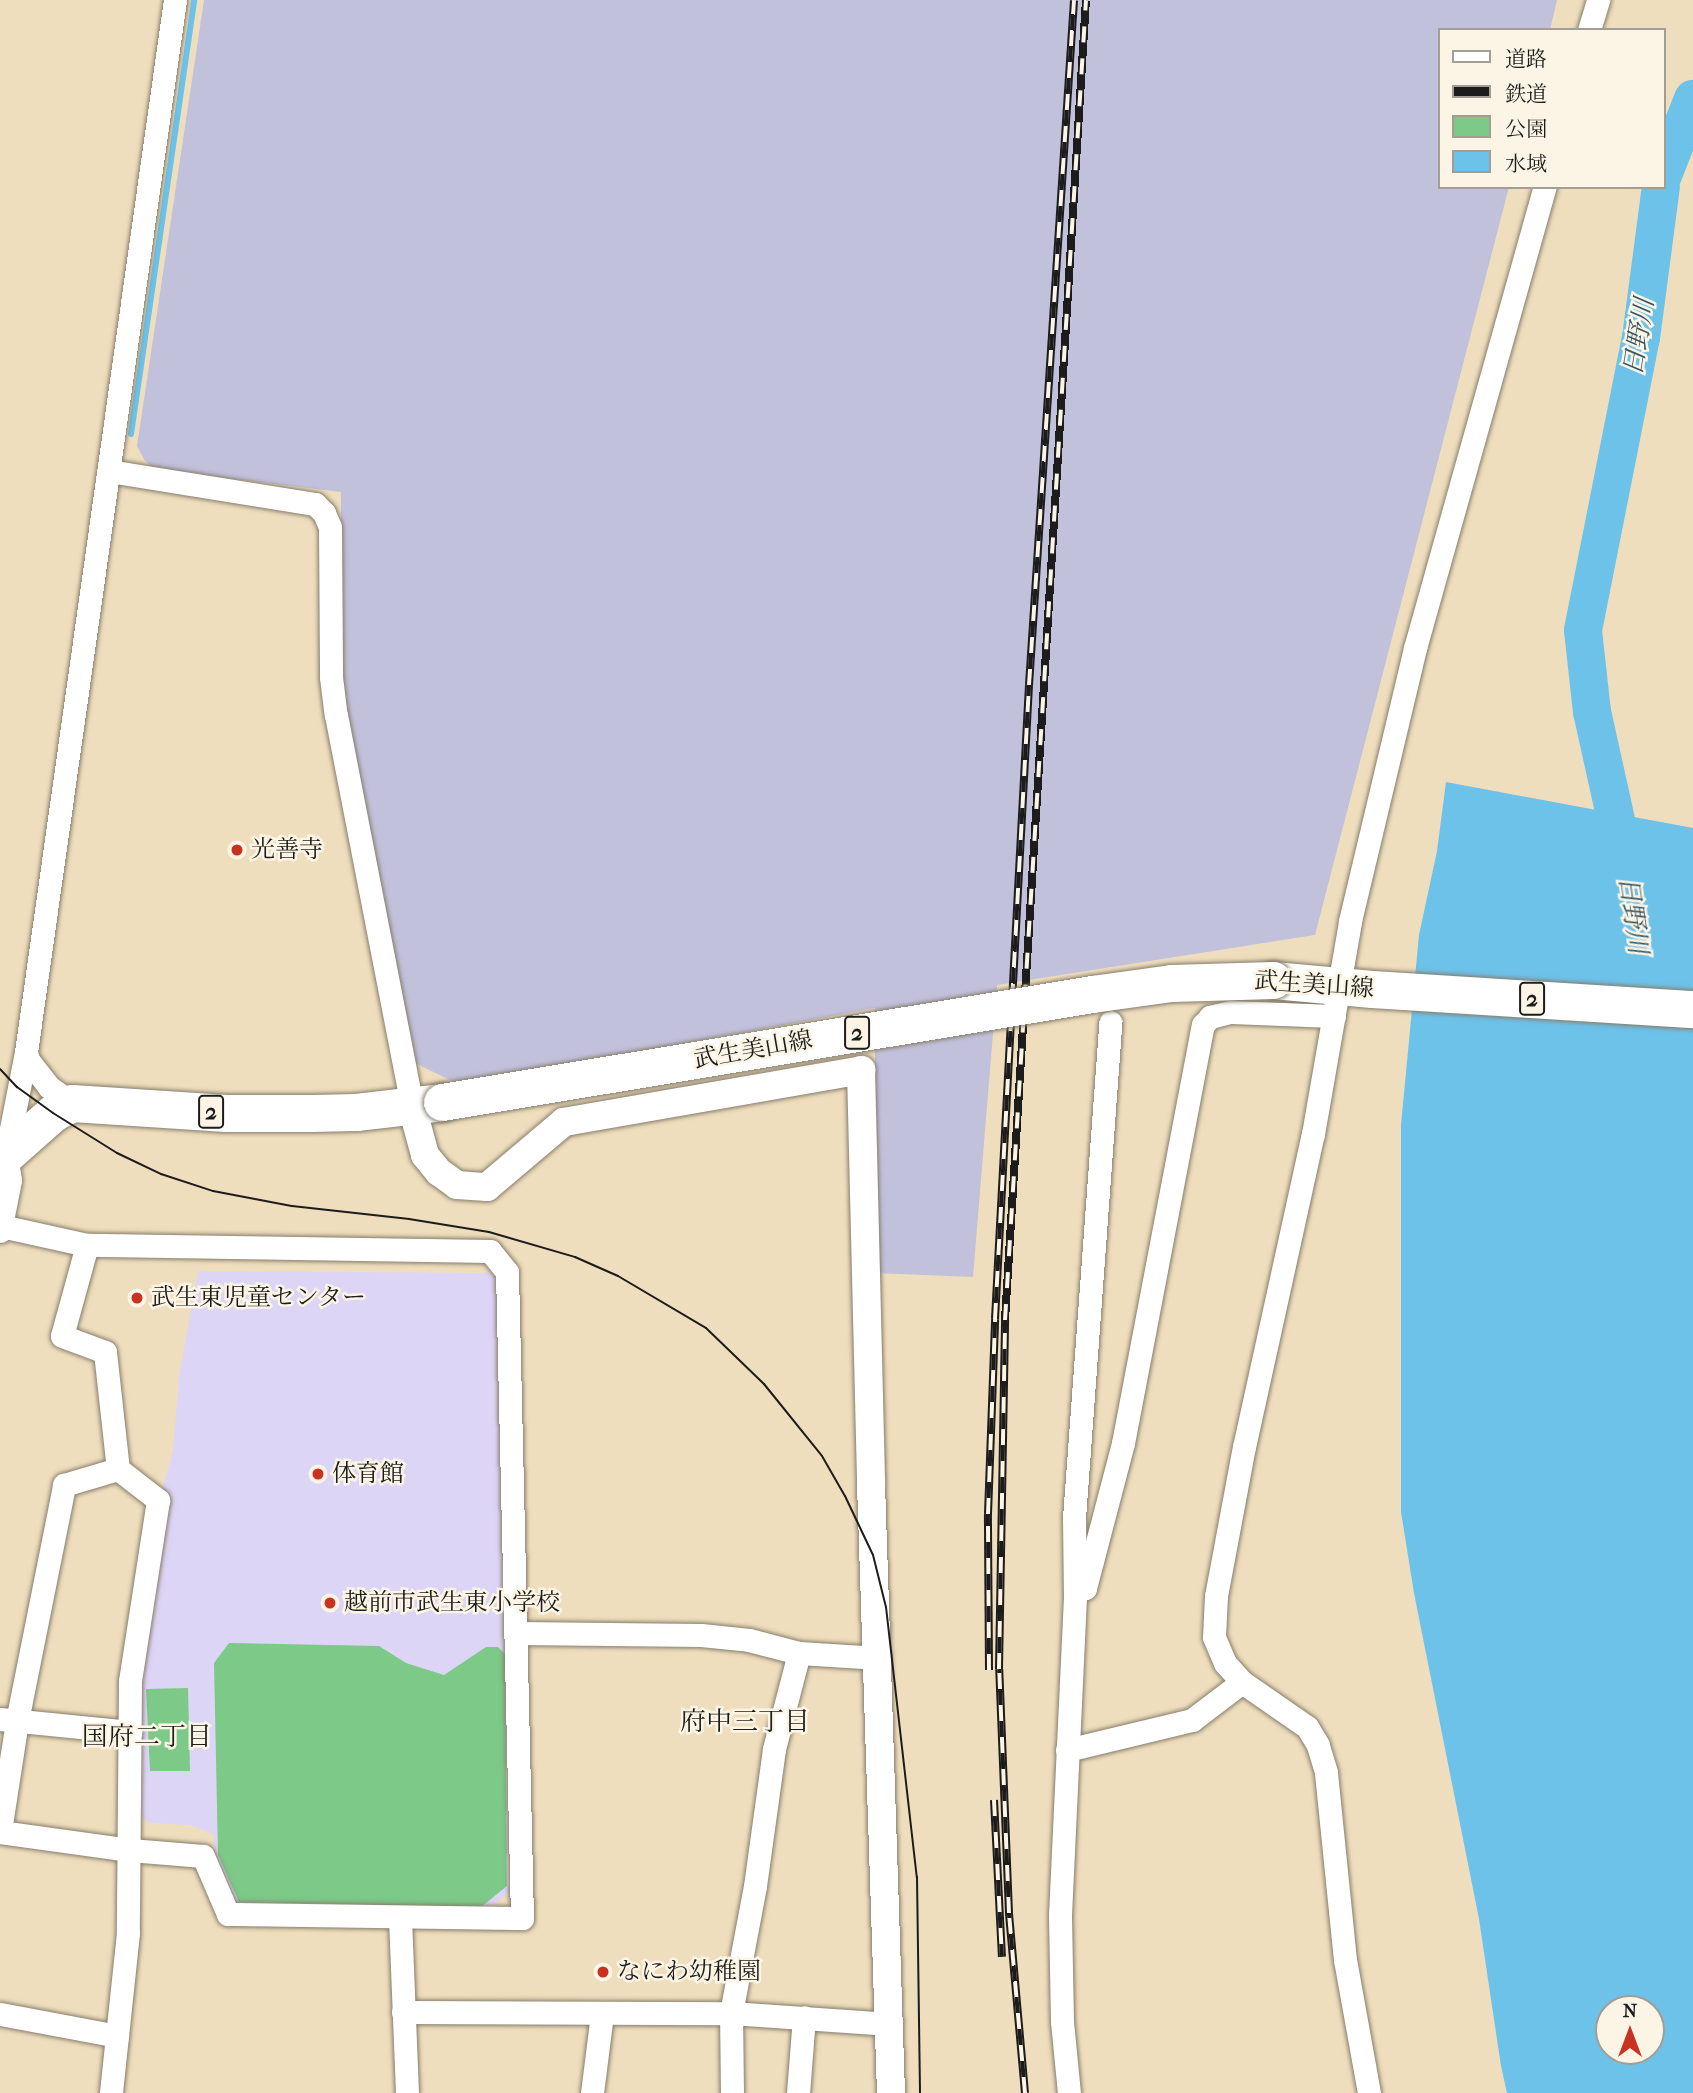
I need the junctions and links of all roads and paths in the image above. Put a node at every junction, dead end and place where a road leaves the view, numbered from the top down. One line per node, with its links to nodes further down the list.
1 (175, 0): 5 (street)
2 (1598, 0): 3 (street)
3 (1590, 28)
4 (1544, 189): 6 (street)
5 (109, 471): 9 (street); 11 (street)
6 (1348, 997): 7 (main road, 武生美山線 / 2); 11 (main road, 武生美山線 / 2, bridge); 18 (street); 22 (street)
7 (1693, 1009)
8 (1110, 1022): 14 (street)
9 (26, 1052): 10 (street); 12 (street)
10 (72, 1103): 11 (main road, 武生美山線 / 2); 12 (main road)
11 (427, 1105): 21 (street)
12 (3, 1157): 15 (street)
13 (1078, 1178): 14 (street)
14 (1096, 1202): 18 (street)
15 (0, 1229): 16 (street)
16 (87, 1245): 17 (street); 19 (street)
17 (118, 1469): 23 (street); 24 (street)
18 (1075, 1588): 25 (street)
19 (517, 1633): 20 (street); 28 (street)
20 (799, 1653): 21 (street); 30 (street)
21 (879, 1658): 34 (street)
22 (1242, 1682): 25 (street); 43 (street)
23 (9, 1720): 24 (street); 26 (street)
24 (130, 1732): 27 (street)
25 (1067, 1750): 42 (street)
26 (0, 1831): 27 (street)
27 (130, 1850): 28 (street); 35 (street)
28 (400, 1918): 29 (street)
29 (403, 2012): 32 (street); 37 (street)
30 (732, 2013): 32 (street); 33 (street); 39 (street)
31 (0, 2014): 35 (street)
32 (601, 2014): 38 (street)
33 (804, 2018): 34 (street); 40 (street)
34 (890, 2024): 41 (street)
35 (117, 2036): 36 (street)
36 (111, 2093)
37 (407, 2093)
38 (592, 2093)
39 (732, 2093)
40 (798, 2093)
41 (891, 2093)
42 (1069, 2093)
43 (1369, 2093)

